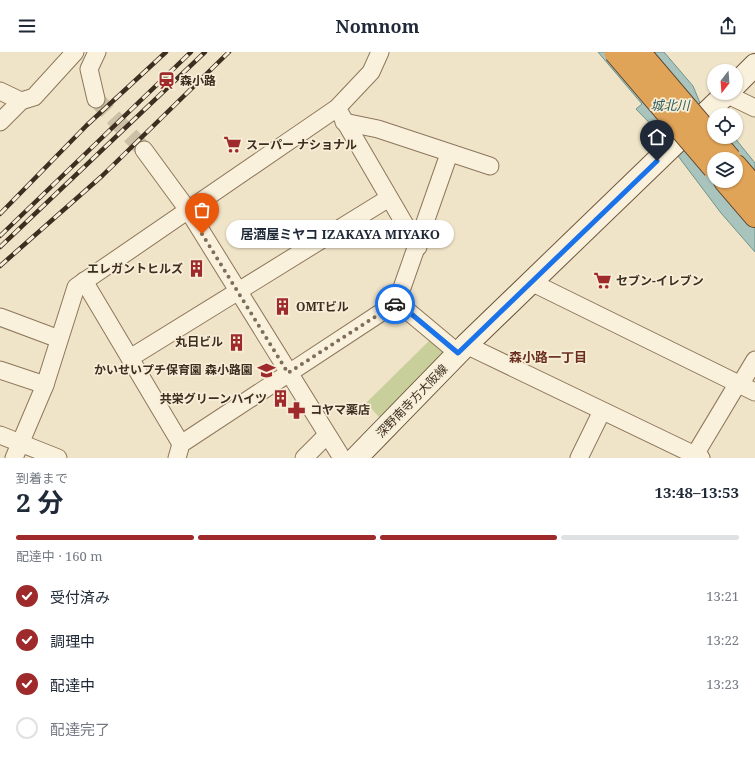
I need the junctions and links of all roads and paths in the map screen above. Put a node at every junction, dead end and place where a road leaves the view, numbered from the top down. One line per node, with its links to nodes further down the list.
1 (75, 52): 12 (street)
2 (97, 52): 9 (street)
3 (380, 52): 14 (street)
4 (615, 52): 19 (highway, bridge)
5 (639, 52): 17 (highway, bridge)
6 (755, 65): 7 (main road, 深野南寺方大阪線)
7 (743, 77)
8 (0, 91): 12 (street)
9 (96, 99)
10 (720, 100): 29 (main road, 深野南寺方大阪線, bridge)
11 (742, 100): 13 (street)
12 (21, 101): 15 (street)
13 (755, 108)
14 (340, 115): 18 (street); 24 (street); 25 (street)
15 (0, 122)
16 (144, 150): 25 (street)
17 (724, 152)
18 (449, 154): 20 (street); 27 (street)
19 (707, 160)
20 (490, 166)
21 (743, 174): 23 (highway)
22 (731, 188): 26 (highway)
23 (755, 188)
24 (389, 198): 27 (street); 30 (street)
25 (188, 210): 28 (street); 30 (street)
26 (755, 216)
27 (418, 247): 31 (street)
28 (84, 281): 33 (street); 35 (street)
29 (531, 282): 34 (main road, 深野南寺方大阪線); 39 (street)
30 (237, 292): 35 (street); 38 (street)
31 (397, 302): 34 (street); 38 (street)
32 (0, 317): 33 (street)
33 (59, 339): 40 (street)
34 (462, 349): 42 (street); 51 (main road, 深野南寺方大阪線)
35 (130, 358): 46 (street)
36 (755, 360): 39 (street)
37 (0, 370): 40 (street)
38 (288, 373): 44 (street); 46 (street)
39 (738, 383): 41 (street); 47 (street)
40 (44, 384): 45 (street)
41 (755, 392)
42 (602, 411): 47 (street); 52 (street)
43 (0, 435): 45 (street)
44 (328, 435): 49 (street); 50 (street)
45 (18, 451): 48 (street)
46 (179, 451)
47 (696, 457)
48 (58, 458)
49 (304, 458)
50 (342, 458)
51 (356, 458)
52 (579, 458)

